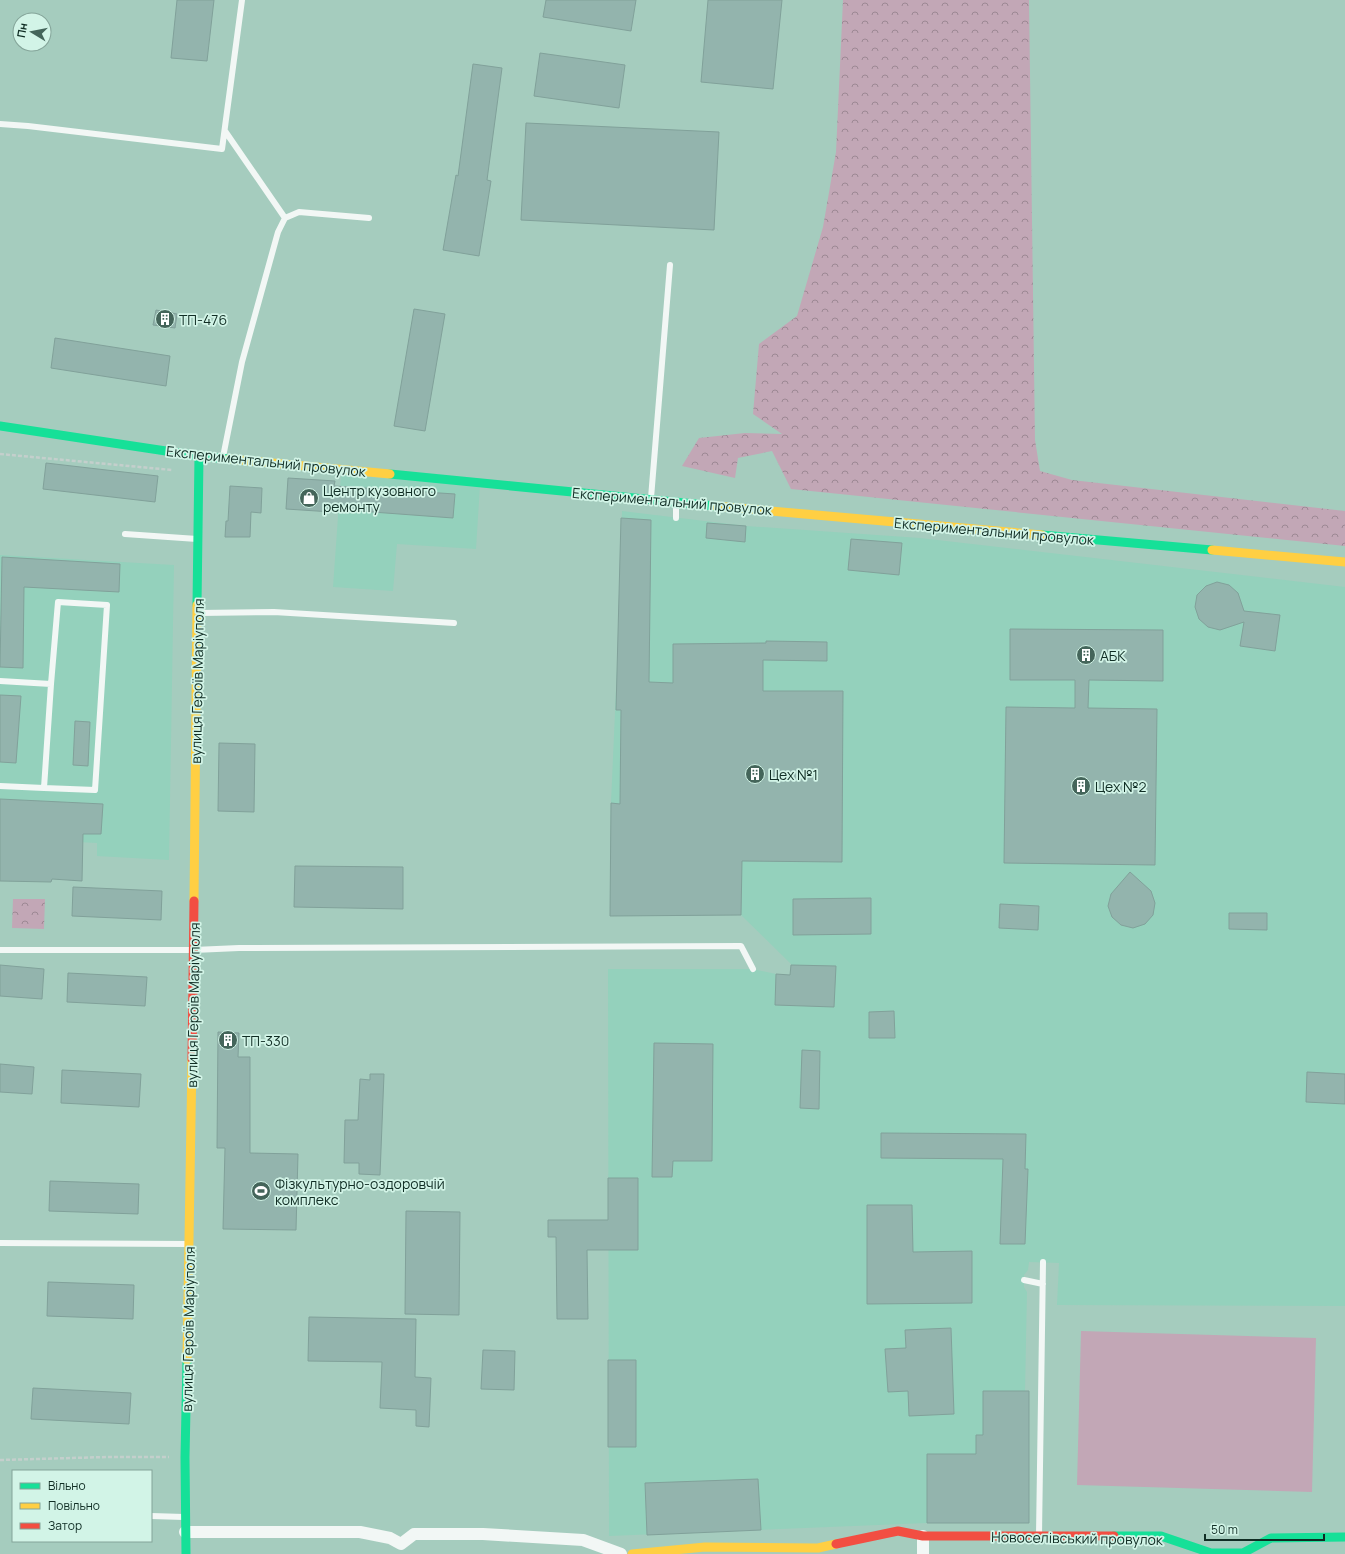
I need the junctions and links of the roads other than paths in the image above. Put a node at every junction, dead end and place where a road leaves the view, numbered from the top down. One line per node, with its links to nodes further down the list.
1 (242, 0): 3 (lane)
2 (0, 124): 3 (lane)
3 (225, 131): 4 (lane)
4 (285, 218): 5 (lane); 9 (lane)
5 (369, 218)
6 (670, 265): 10 (lane)
7 (0, 426): 8 (street, Експериментальний провулок)
8 (199, 456): 9 (street, Експериментальний провулок); 14 (street, вулиця Героїв Маріуполя)
9 (223, 458): 10 (street, Експериментальний провулок)
10 (651, 500): 11 (street, Експериментальний провулок)
11 (676, 502): 12 (lane); 15 (street, Експериментальний провулок)
12 (676, 518)
13 (125, 534): 14 (lane)
14 (198, 539): 16 (street, вулиця Героїв Маріуполя)
15 (1345, 562)
16 (198, 613): 17 (lane); 23 (street, вулиця Героїв Маріуполя)
17 (454, 623)
18 (0, 682): 19 (lane)
19 (51, 684): 21 (lane); 21 (lane)
20 (0, 786): 21 (lane)
21 (44, 788)
22 (0, 950): 23 (lane)
23 (194, 950): 24 (lane); 26 (street, вулиця Героїв Маріуполя)
24 (753, 970)
25 (0, 1243): 26 (lane)
26 (190, 1244): 31 (street, вулиця Героїв Маріуполя)
27 (1043, 1262): 29 (lane)
28 (1024, 1280): 29 (lane)
29 (1043, 1284): 34 (lane)
30 (152, 1516): 31 (lane)
31 (185, 1517): 32 (street, вулиця Героїв Маріуполя)
32 (186, 1532): 36 (street); 38 (street, вулиця Героїв Маріуполя)
33 (923, 1536): 34 (street, Новоселівський провулок); 37 (street, Новоселівський провулок); 41 (street)
34 (1039, 1536): 35 (street, Новоселівський провулок)
35 (1345, 1537)
36 (402, 1549): 39 (street)
37 (782, 1550): 40 (street, Новоселівський провулок)
38 (186, 1554)
39 (621, 1554)
40 (632, 1554)
41 (923, 1554)

